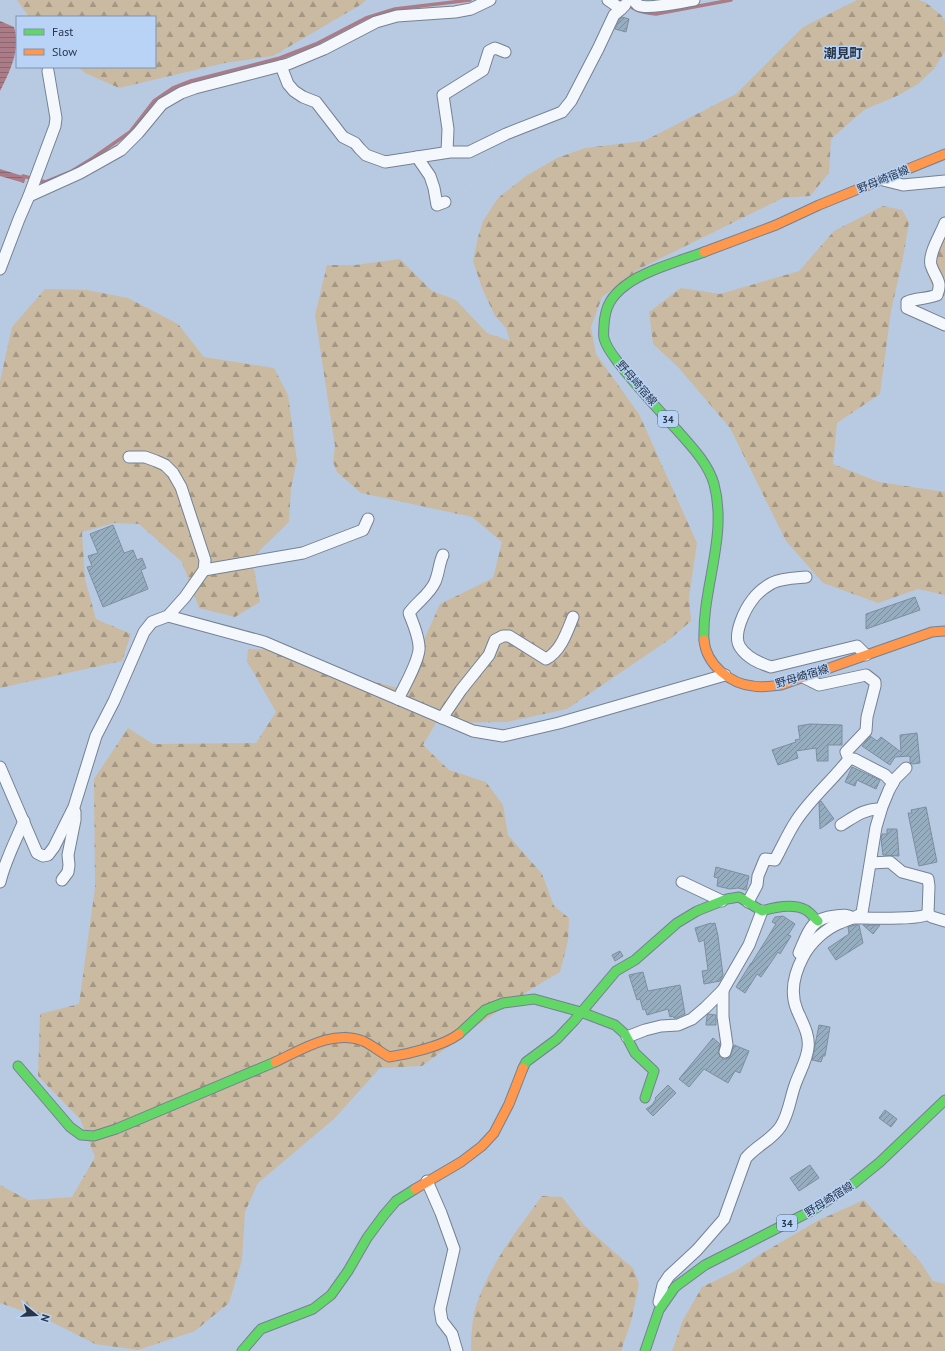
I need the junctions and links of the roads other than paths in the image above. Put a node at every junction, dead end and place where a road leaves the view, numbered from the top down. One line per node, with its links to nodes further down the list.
1 (490, 0): 6 (street)
2 (608, 0): 4 (street)
3 (694, 0): 4 (street)
4 (627, 3): 8 (street)
5 (504, 52): 8 (street)
6 (281, 66): 10 (street); 13 (street)
7 (48, 71): 13 (street)
8 (447, 152): 10 (street)
9 (945, 154): 11 (street, 野母崎宿線 / 34)
10 (417, 157): 14 (street)
11 (881, 180): 12 (street); 27 (street, 野母崎宿線 / 34)
12 (945, 181)
13 (29, 196): 16 (street)
14 (445, 202)
15 (945, 223): 17 (street)
16 (0, 269)
17 (945, 325)
18 (129, 457): 21 (street)
19 (368, 519): 21 (street)
20 (443, 555): 29 (street)
21 (204, 570): 23 (street)
22 (806, 577): 26 (street)
23 (168, 616): 29 (street); 35 (street)
24 (573, 617): 30 (street)
25 (945, 631): 26 (street, 野母崎宿線 / 34)
26 (866, 655): 28 (street, 野母崎宿線 / 34)
27 (726, 675): 28 (street, 野母崎宿線 / 34); 30 (street)
28 (803, 677): 31 (street)
29 (398, 699): 30 (street)
30 (442, 718)
31 (849, 759): 34 (street); 44 (street)
32 (0, 767): 37 (street)
33 (906, 768): 34 (street)
34 (893, 783): 36 (street)
35 (74, 807): 37 (street); 40 (street)
36 (881, 809): 38 (street); 39 (street)
37 (24, 821): 41 (street)
38 (841, 825)
39 (871, 863): 46 (street); 47 (street)
40 (62, 880)
41 (0, 882)
42 (682, 882): 43 (street)
43 (722, 901): 44 (street); 52 (street)
44 (748, 902): 45 (street)
45 (762, 912): 48 (street); 51 (street)
46 (928, 914): 47 (street); 49 (street)
47 (853, 918): 48 (street); 50 (street)
48 (818, 921): 50 (street)
49 (945, 921)
50 (800, 963): 59 (street)
51 (723, 990): 53 (street); 54 (street)
52 (582, 1012): 53 (street); 55 (street); 58 (street)
53 (627, 1037): 56 (street)
54 (725, 1052)
55 (18, 1066)
56 (644, 1098)
57 (945, 1100): 59 (street, 野母崎宿線 / 34)
58 (426, 1181): 60 (street); 61 (street)
59 (659, 1310): 62 (street, 野母崎宿線 / 34)
60 (242, 1351)
61 (457, 1351)
62 (645, 1351)

